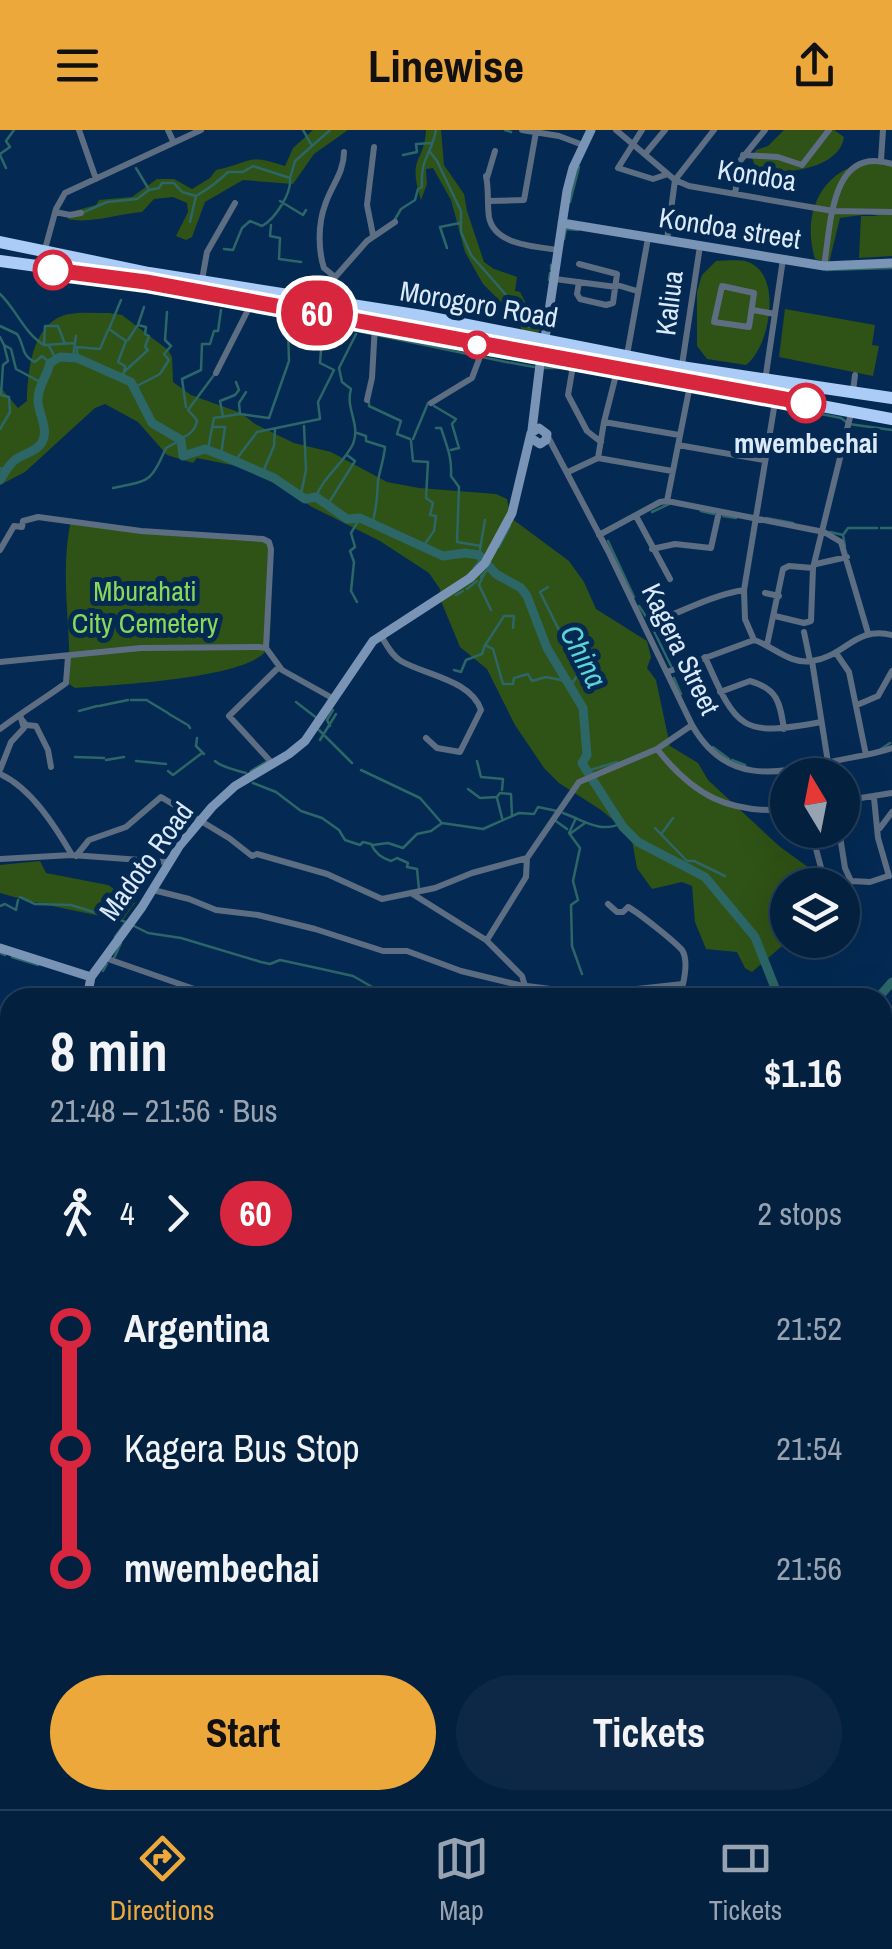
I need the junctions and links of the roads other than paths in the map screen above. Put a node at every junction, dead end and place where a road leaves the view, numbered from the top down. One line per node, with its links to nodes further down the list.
1 (78, 130): 25 (street)
2 (168, 130): 14 (street)
3 (201, 130): 14 (street)
4 (522, 130): 13 (street)
5 (591, 130): 16 (main road)
6 (616, 130): 15 (street)
7 (642, 130): 15 (street)
8 (666, 130): 20 (street)
9 (714, 130): 26 (street)
10 (765, 130): 21 (street)
11 (829, 130): 21 (street)
12 (887, 130): 22 (street)
13 (536, 132): 16 (street); 28 (street)
14 (173, 141): 25 (street)
15 (632, 143): 20 (street); 24 (street)
16 (583, 145): 35 (main road)
17 (374, 148): 36 (street)
18 (495, 151): 28 (street)
19 (344, 152): 48 (street)
20 (644, 154): 24 (street)
21 (743, 155): 27 (street)
22 (881, 160): 23 (street); 30 (street)
23 (892, 164)
24 (668, 174): 26 (street)
25 (96, 179): 31 (street)
26 (675, 180): 27 (street, Kondoa); 38 (street)
27 (735, 194): 30 (street, Kondoa)
28 (489, 201): 42 (street)
29 (234, 203): 50 (street)
30 (833, 210): 32 (street, Kondoa); 47 (street)
31 (55, 212): 33 (street); 41 (street)
32 (892, 212)
33 (81, 213)
34 (395, 222): 36 (street)
35 (562, 223): 37 (main road, Kondoa street); 42 (main road)
36 (373, 235): 48 (street)
37 (648, 238): 38 (main road, Kondoa street); 53 (street)
38 (667, 241): 40 (main road, Kondoa street)
39 (0, 242): 41 (highway, Morogoro Road)
40 (700, 246): 43 (main road, Kondoa street); 64 (street, Kaliua)
41 (45, 250): 50 (highway, Morogoro Road)
42 (558, 250): 49 (main road)
43 (783, 259): 47 (main road, Kondoa street); 57 (street)
44 (0, 261): 54 (highway, Morogoro Road)
45 (892, 263): 47 (main road, Kondoa street)
46 (579, 264): 52 (street)
47 (824, 266)
48 (335, 277): 55 (street)
49 (554, 279): 51 (street); 59 (main road)
50 (202, 282): 55 (highway, Morogoro Road)
51 (579, 282): 52 (street); 52 (street)
52 (616, 288): 53 (street)
53 (637, 291): 63 (street)
54 (252, 301): 58 (highway, Morogoro Road); 65 (street)
55 (321, 302): 59 (highway, Morogoro Road)
56 (753, 310): 56 (street); 57 (street)
57 (776, 314): 67 (street)
58 (376, 325): 60 (highway, Morogoro Road); 72 (street)
59 (545, 338): 63 (highway, Morogoro Road)
60 (484, 346): 61 (highway, Morogoro Road); 73 (street)
61 (541, 356): 62 (highway, Morogoro Road); 77 (main road)
62 (574, 359): 63 (highway, Morogoro Road); 79 (street)
63 (623, 361): 64 (highway, Morogoro Road); 68 (highway, Morogoro Road); 76 (street)
64 (682, 366): 67 (highway, Morogoro Road)
65 (216, 374)
66 (855, 375): 69 (street)
67 (765, 381): 69 (highway, Morogoro Road)
68 (690, 382): 70 (highway, Morogoro Road); 78 (street)
69 (852, 392): 71 (highway, Morogoro Road)
70 (776, 396): 74 (highway, Morogoro Road); 81 (street)
71 (892, 398)
72 (367, 400)
73 (432, 403)
74 (851, 412): 75 (highway, Morogoro Road); 88 (street)
75 (892, 419)
76 (604, 422): 78 (street); 79 (street)
77 (539, 437): 83 (street, Kagera Street); 102 (main road, Madoto Road)
78 (678, 440): 81 (street); 82 (street)
79 (601, 442): 80 (street)
80 (598, 458): 82 (street); 83 (street)
81 (764, 460): 87 (street)
82 (672, 471): 84 (street)
83 (568, 472): 89 (street, Kagera Street)
84 (667, 501): 85 (street); 86 (street)
85 (719, 512): 87 (street); 90 (street)
86 (636, 516): 89 (street); 90 (street)
87 (756, 521): 88 (street); 95 (street)
88 (824, 532): 92 (street); 93 (street)
89 (599, 535): 99 (street, Kagera Street)
90 (652, 549): 94 (street)
91 (0, 550): 106 (street)
92 (847, 557): 93 (street); 101 (street)
93 (814, 566): 97 (street); 98 (street)
94 (670, 579)
95 (744, 590): 99 (street); 104 (street)
96 (765, 593): 97 (street)
97 (778, 596): 98 (street)
98 (776, 616): 105 (street)
99 (644, 626): 114 (street, Kagera Street)
100 (804, 632): 110 (street)
101 (868, 632): 103 (street); 107 (street)
102 (381, 635): 116 (main road, Madoto Road); 123 (street)
103 (892, 635)
104 (754, 640): 105 (street); 109 (street)
105 (767, 645): 110 (street)
106 (266, 648): 108 (street); 112 (street)
107 (836, 653): 110 (street); 117 (street)
108 (68, 657): 111 (street); 118 (street)
109 (705, 658): 114 (street); 115 (street)
110 (811, 661): 119 (street)
111 (0, 662)
112 (279, 668): 116 (street); 129 (street)
113 (892, 671): 117 (street)
114 (667, 672): 120 (street, Kagera Street)
115 (720, 692): 122 (street); 122 (street)
116 (335, 699): 129 (main road, Madoto Road)
117 (857, 705): 126 (street)
118 (21, 717): 121 (street); 130 (street); 131 (street)
119 (821, 722): 122 (street); 127 (street)
120 (692, 726): 125 (street); 132 (street, Kagera Street)
121 (0, 729)
122 (784, 729)
123 (426, 738)
124 (892, 748): 126 (street, Kagera Street)
125 (657, 749): 136 (street); 141 (street)
126 (866, 755): 128 (street, Kagera Street)
127 (827, 758)
128 (850, 758)
129 (272, 762): 138 (main road, Madoto Road)
130 (52, 766)
131 (0, 772): 140 (street)
132 (770, 774)
133 (892, 793): 134 (street)
134 (874, 798): 135 (street); 139 (street)
135 (860, 799)
136 (770, 810)
137 (892, 812): 139 (street)
138 (201, 822): 140 (street); 143 (main road, Madoto Road); 147 (street)
139 (879, 829): 144 (street)
140 (74, 855): 142 (street); 143 (street)
141 (527, 858): 147 (street); 149 (street)
142 (0, 859)
143 (168, 862): 146 (main road, Madoto Road)
144 (890, 874): 145 (street)
145 (860, 882)
146 (152, 890): 151 (main road, Madoto Road); 153 (street)
147 (411, 893): 149 (street)
148 (608, 904): 157 (street)
149 (486, 940): 153 (street)
150 (0, 948): 152 (main road)
151 (105, 958): 152 (main road, Madoto Road); 155 (street)
152 (92, 977): 154 (main road, Madoto Road)
153 (525, 986): 156 (street)
154 (89, 988)
155 (191, 988)
156 (543, 988)
157 (648, 988)

